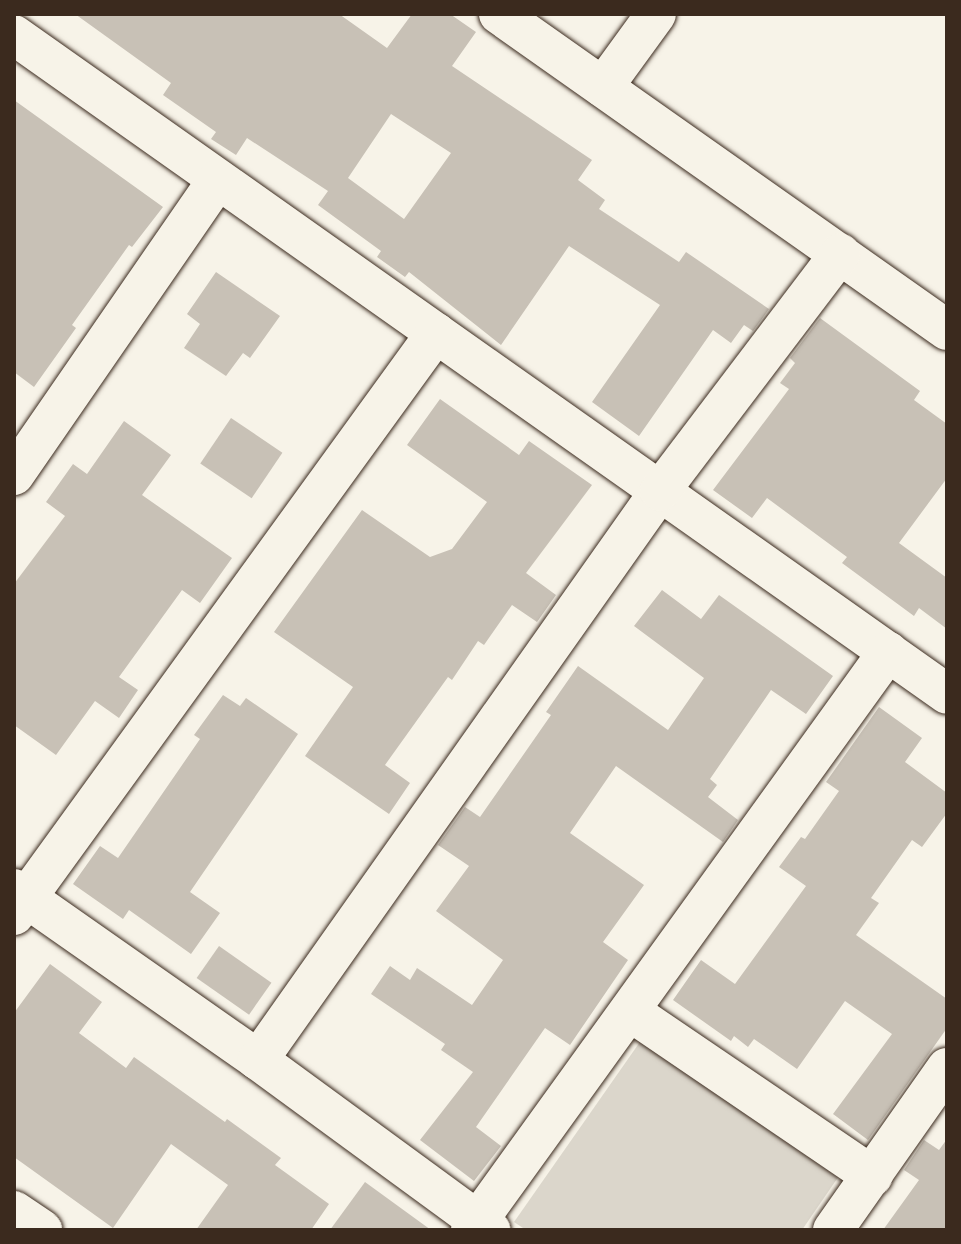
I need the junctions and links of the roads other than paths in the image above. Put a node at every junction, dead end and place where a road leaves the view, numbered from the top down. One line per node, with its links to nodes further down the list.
1 (21, 14): 4 (street)
2 (499, 14): 6 (street)
3 (656, 14): 6 (street)
4 (14, 24)
5 (14, 35): 7 (street)
6 (603, 87): 8 (street)
7 (218, 179): 10 (street); 11 (street)
8 (840, 254): 9 (street); 12 (street)
9 (947, 330)
10 (436, 333): 12 (street); 15 (street)
11 (14, 475)
12 (660, 491): 13 (street); 17 (street)
13 (888, 652): 14 (street); 16 (street)
14 (947, 694)
15 (18, 901): 17 (street)
16 (631, 1012): 19 (street); 21 (street)
17 (258, 1060): 21 (street)
18 (947, 1068): 19 (street)
19 (872, 1176): 23 (street)
20 (14, 1211): 22 (street)
21 (479, 1227)
22 (42, 1230)
23 (833, 1230)

